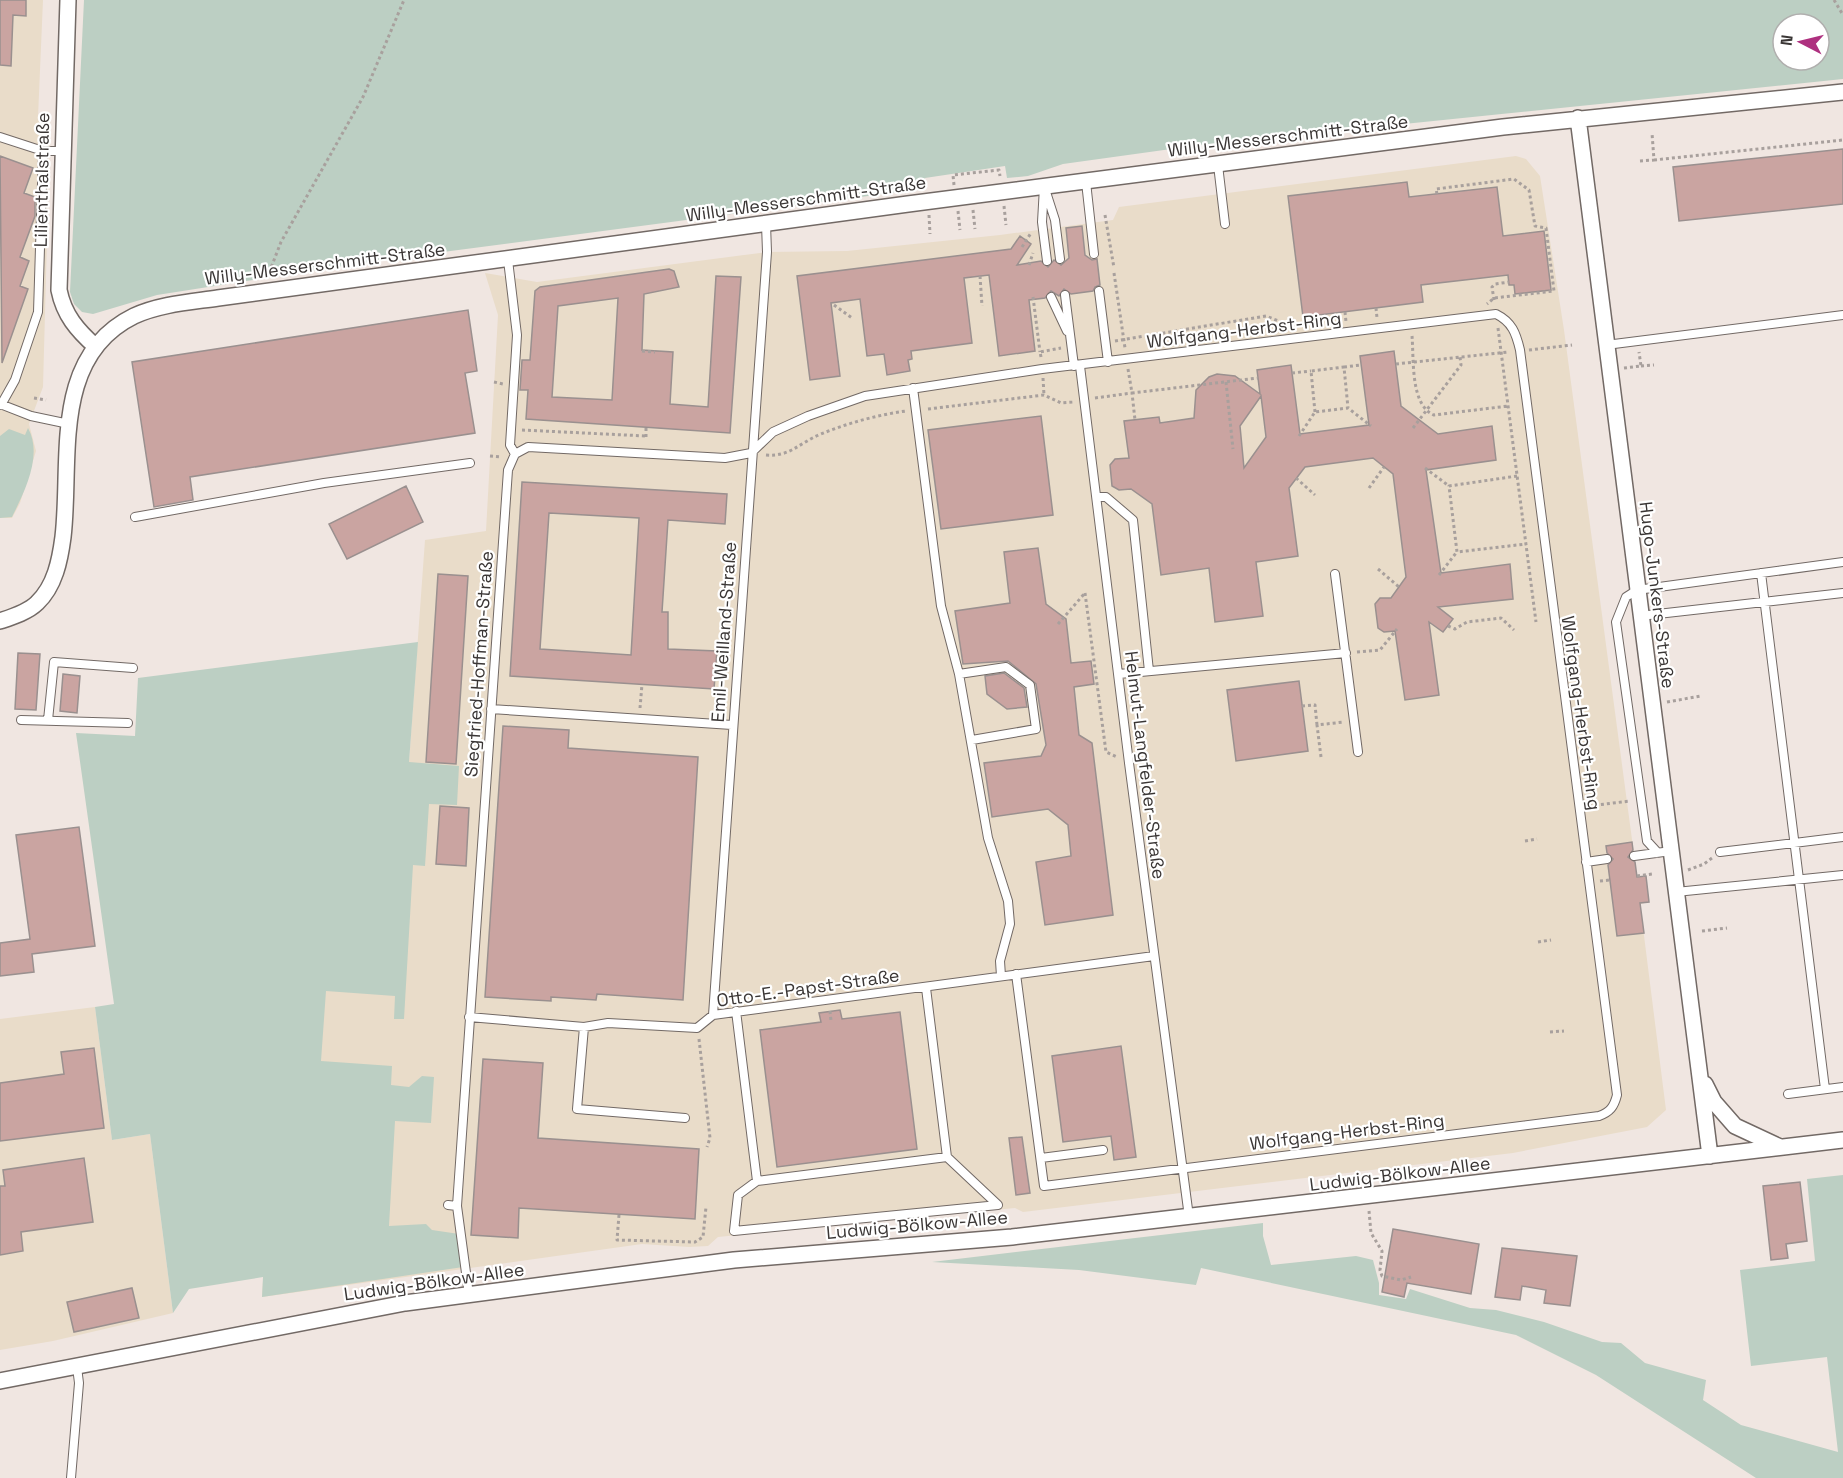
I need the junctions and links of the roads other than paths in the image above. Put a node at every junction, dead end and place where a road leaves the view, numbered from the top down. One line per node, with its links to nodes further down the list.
1 (68, 0): 6 (street, Lilienthalstraße)
2 (1843, 92): 3 (street, Willy-Messerschmitt-Straße)
3 (1578, 118): 7 (street, Willy-Messerschmitt-Straße); 21 (street, Hugo-Junkers-Straße)
4 (0, 137): 5 (lane)
5 (43, 151): 6 (lane); 26 (lane)
6 (62, 151): 22 (street, Lilienthalstraße)
7 (1218, 165): 8 (street, Willy-Messerschmitt-Straße); 11 (lane)
8 (1086, 182): 9 (street, Willy-Messerschmitt-Straße); 12 (lane)
9 (1044, 187): 10 (street, Willy-Messerschmitt-Straße); 13 (lane); 15 (lane)
10 (766, 224): 14 (street, Willy-Messerschmitt-Straße); 28 (lane, Emil-Weilland-Straße)
11 (1225, 224)
12 (1094, 254)
13 (1060, 259)
14 (508, 260): 22 (street, Willy-Messerschmitt-Straße); 29 (lane, Siegfried-Hoffman-Straße)
15 (1047, 261)
16 (1099, 291): 23 (lane)
17 (1065, 295): 20 (lane)
18 (1052, 297): 20 (lane)
19 (1843, 315): 21 (lane)
20 (1071, 343): 24 (lane, Helmut-Langfelder-Straße)
21 (1606, 345): 36 (street, Hugo-Junkers-Straße)
22 (96, 347): 27 (street, Willy-Messerschmitt-Straße)
23 (1108, 362): 24 (lane, Wolfgang-Herbst-Ring); 59 (lane, Wolfgang-Herbst-Ring)
24 (1077, 366): 25 (lane, Wolfgang-Herbst-Ring); 31 (lane, Helmut-Langfelder-Straße)
25 (913, 388): 28 (lane, Wolfgang-Herbst-Ring); 44 (lane)
26 (0, 405): 27 (lane)
27 (69, 424): 40 (street, Willy-Messerschmitt-Straße)
28 (751, 453): 29 (lane); 50 (lane, Emil-Weilland-Straße)
29 (515, 454): 46 (lane, Siegfried-Hoffman-Straße)
30 (470, 463): 32 (lane)
31 (1097, 497): 43 (lane); 45 (lane, Helmut-Langfelder-Straße)
32 (135, 517)
33 (1843, 562): 34 (lane)
34 (1761, 573): 36 (lane); 38 (lane)
35 (1335, 574): 41 (lane)
36 (1637, 590): 39 (street, Hugo-Junkers-Straße); 55 (lane)
37 (1843, 593): 38 (lane)
38 (1765, 602): 39 (lane); 54 (lane)
39 (1640, 616): 55 (street, Hugo-Junkers-Straße)
40 (0, 621)
41 (1346, 653): 43 (lane); 52 (lane)
42 (133, 668): 48 (lane)
43 (1149, 671): 45 (lane)
44 (959, 674): 51 (lane); 51 (lane)
45 (1119, 674): 63 (lane, Helmut-Langfelder-Straße)
46 (491, 709): 50 (lane); 69 (lane, Siegfried-Hoffman-Straße)
47 (21, 720): 48 (lane)
48 (48, 720): 49 (lane)
49 (128, 723)
50 (732, 725): 68 (lane, Emil-Weilland-Straße)
51 (972, 740): 65 (lane)
52 (1358, 752)
53 (1843, 837): 54 (lane)
54 (1795, 842): 56 (lane); 61 (lane)
55 (1664, 852): 57 (lane); 62 (street, Hugo-Junkers-Straße)
56 (1720, 852)
57 (1634, 856)
58 (1607, 859): 59 (lane)
59 (1586, 862): 82 (lane, Wolfgang-Herbst-Ring)
60 (1843, 875): 61 (lane)
61 (1800, 880): 62 (lane); 73 (lane)
62 (1676, 892): 71 (street, Hugo-Junkers-Straße)
63 (1154, 956): 64 (lane, Otto-E.-Papst-Straße); 82 (lane, Helmut-Langfelder-Straße)
64 (1016, 974): 65 (lane, Otto-E.-Papst-Straße); 81 (lane)
65 (1001, 976): 66 (lane, Otto-E.-Papst-Straße)
66 (926, 988): 67 (lane, Otto-E.-Papst-Straße); 80 (lane)
67 (736, 1011): 68 (lane, Otto-E.-Papst-Straße); 83 (lane)
68 (713, 1014): 70 (lane, Otto-E.-Papst-Straße)
69 (469, 1017): 70 (lane); 85 (lane, Siegfried-Hoffman-Straße)
70 (584, 1027): 75 (lane)
71 (1700, 1076): 77 (street, Hugo-Junkers-Straße); 79 (street, Hugo-Junkers-Straße)
72 (1843, 1087): 73 (lane)
73 (1825, 1089): 74 (lane)
74 (1788, 1094)
75 (686, 1118)
76 (1843, 1140): 77 (street, Ludwig-Bölkow-Allee)
77 (1780, 1147): 79 (street, Ludwig-Bölkow-Allee)
78 (1103, 1150): 81 (lane)
79 (1710, 1156): 86 (street, Ludwig-Bölkow-Allee)
80 (947, 1157): 83 (lane); 83 (lane)
81 (1041, 1158): 82 (lane)
82 (1183, 1167): 86 (lane, Helmut-Langfelder-Straße)
83 (757, 1181)
84 (448, 1205): 85 (lane)
85 (457, 1206): 87 (lane, Siegfried-Hoffman-Straße)
86 (1189, 1217): 87 (street, Ludwig-Bölkow-Allee)
87 (469, 1295): 88 (street, Ludwig-Bölkow-Allee)
88 (77, 1367): 89 (street, Ludwig-Bölkow-Allee); 90 (lane)
89 (0, 1381)
90 (71, 1478)

